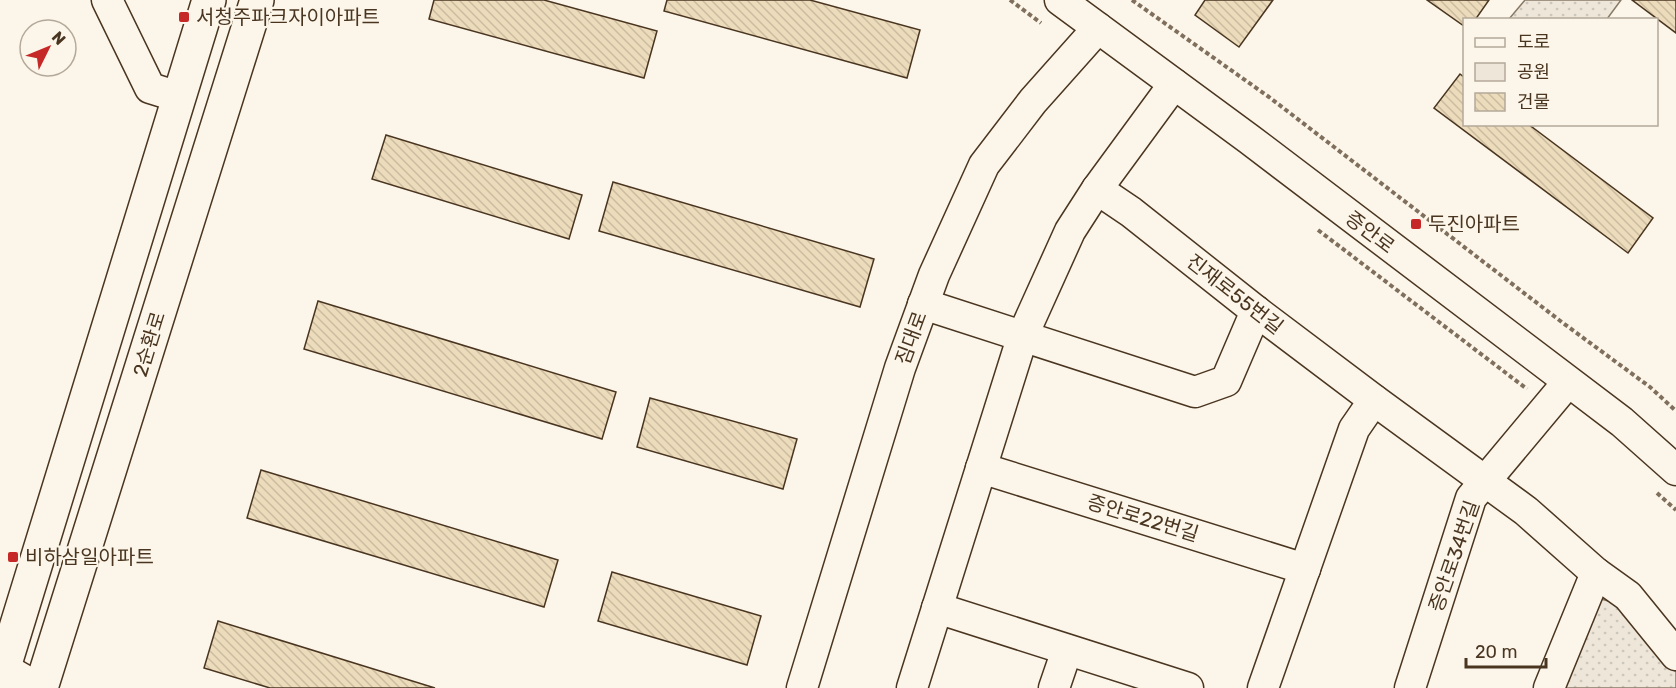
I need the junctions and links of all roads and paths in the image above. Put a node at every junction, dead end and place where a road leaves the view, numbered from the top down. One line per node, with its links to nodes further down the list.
1 (107, 0): 10 (street)
2 (209, 0): 10 (main road)
3 (257, 0): 32 (main road, 2순환로)
4 (1010, 0): 8 (path)
5 (1060, 0): 7 (street, 증안로)
6 (1132, 0): 19 (path)
7 (1098, 28): 8 (street, 짐대로); 9 (street, 증안로)
8 (1079, 51): 13 (street, 짐대로)
9 (1174, 84): 11 (street); 16 (street, 증안로)
10 (179, 97): 30 (main road)
11 (1097, 189): 14 (street, 진재로55번길); 15 (street)
12 (1314, 227): 18 (path)
13 (923, 304): 15 (street); 33 (street, 짐대로)
14 (1256, 311): 15 (street); 17 (street, 진재로55번길)
15 (1023, 335): 20 (street)
16 (1568, 382): 18 (street, 증안로34번길); 21 (street, 증안로)
17 (1374, 400): 22 (street, 진재로55번길); 25 (street)
18 (1549, 405): 22 (street, 증안로34번길)
19 (1676, 411)
20 (981, 468): 25 (street, 증안로22번길); 27 (street)
21 (1676, 470)
22 (1485, 480): 26 (street, 진재로55번길); 37 (street, 증안로34번길)
23 (1652, 489): 24 (path)
24 (1676, 510)
25 (1305, 569): 36 (street)
26 (1596, 573): 29 (street, 진재로55번길); 38 (street)
27 (937, 608): 28 (street); 34 (street)
28 (1067, 650): 31 (street); 35 (street)
29 (1676, 655)
30 (1, 671): 32 (street)
31 (1177, 685)
32 (39, 688)
33 (802, 688)
34 (912, 688)
35 (1054, 688)
36 (1263, 688)
37 (1410, 688)
38 (1549, 688)

